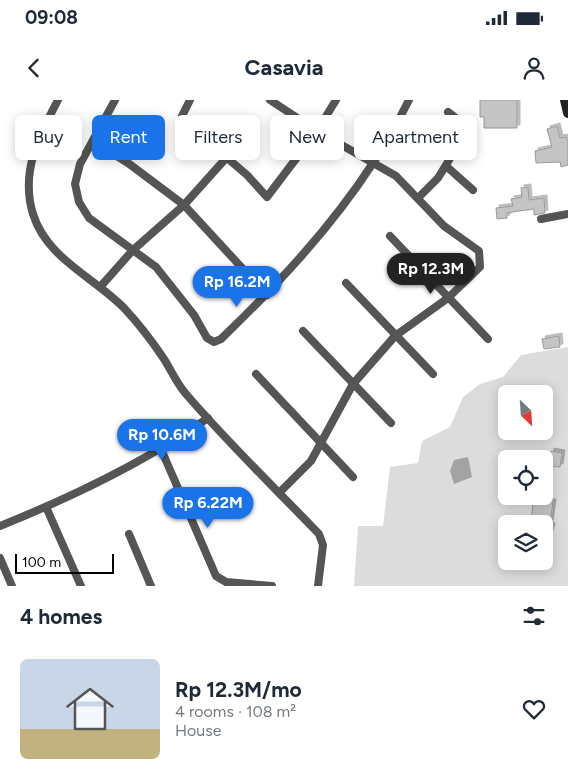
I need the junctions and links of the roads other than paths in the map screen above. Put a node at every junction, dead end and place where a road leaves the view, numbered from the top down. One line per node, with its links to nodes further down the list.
1 (58, 100): 30 (street)
2 (115, 100): 10 (street)
3 (190, 100): 11 (street)
4 (270, 100): 12 (street)
5 (336, 100): 13 (street)
6 (409, 100): 20 (street)
7 (565, 100): 9 (main road)
8 (448, 112): 21 (street)
9 (568, 113)
10 (107, 115)
11 (182, 115)
12 (293, 115)
13 (327, 115)
14 (92, 143): 28 (street)
15 (344, 145): 20 (street)
16 (123, 160): 24 (street)
17 (224, 160): 24 (street)
18 (230, 160): 19 (street)
19 (296, 160)
20 (374, 162): 23 (street); 31 (street)
21 (446, 166): 22 (street); 23 (street)
22 (473, 190)
23 (418, 198): 32 (street)
24 (184, 205): 28 (street); 31 (street)
25 (568, 214): 26 (street)
26 (541, 219)
27 (390, 236): 32 (street)
28 (133, 250): 30 (street); 31 (street)
29 (346, 283): 34 (street)
30 (101, 286): 39 (street)
31 (267, 295)
32 (448, 298): 34 (street); 35 (street)
33 (303, 331): 38 (street)
34 (396, 336): 37 (street); 38 (street)
35 (488, 339)
36 (256, 374): 41 (street)
37 (433, 374)
38 (353, 384): 40 (street); 41 (street)
39 (208, 418): 42 (street); 44 (street)
40 (391, 423)
41 (321, 442): 43 (street); 44 (street)
42 (160, 448): 45 (street); 52 (street)
43 (353, 477)
44 (279, 493): 53 (street)
45 (46, 507): 46 (street); 50 (street)
46 (0, 526)
47 (129, 534): 51 (street)
48 (0, 558): 49 (street)
49 (12, 586)
50 (81, 586)
51 (151, 586)
52 (272, 586)
53 (318, 586)

